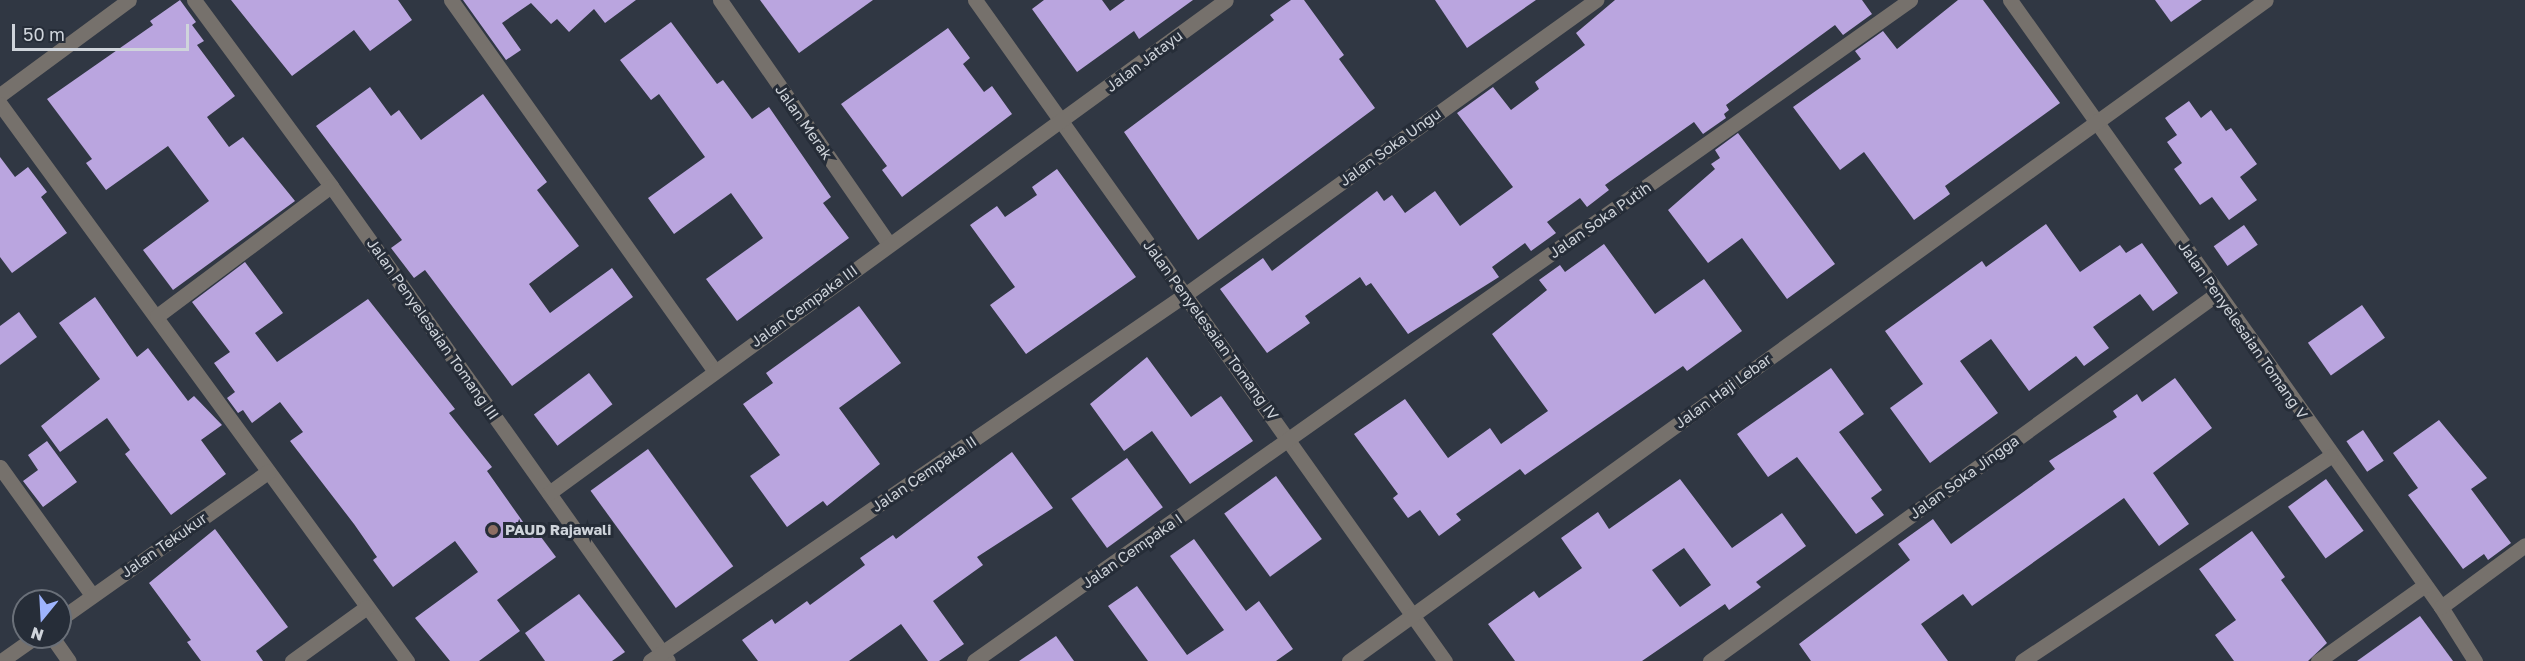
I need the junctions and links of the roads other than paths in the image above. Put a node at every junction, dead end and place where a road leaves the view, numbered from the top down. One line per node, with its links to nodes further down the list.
1 (129, 0): 11 (street)
2 (194, 0): 15 (street, Jalan Penyelesaian Tomang III)
3 (451, 0): 20 (street)
4 (720, 0): 16 (street, Jalan Merak)
5 (975, 0): 14 (street, Jalan Penyelesaian Tomang IV)
6 (1226, 0): 14 (street, Jalan Jatayu)
7 (1596, 0): 18 (street, Jalan Soka Ungu)
8 (1910, 0): 21 (street, Jalan Soka Putih)
9 (2010, 0): 13 (street, Jalan Penyelesaian Tomang V)
10 (2266, 0): 13 (street, Jalan Haji Lebar)
11 (0, 95)
12 (0, 104): 19 (street)
13 (2096, 120): 17 (street, Jalan Penyelesaian Tomang V); 32 (street, Jalan Haji Lebar)
14 (1062, 122): 16 (street, Jalan Cempaka III); 18 (street, Jalan Penyelesaian Tomang IV)
15 (331, 186): 19 (street); 25 (street, Jalan Penyelesaian Tomang III)
16 (889, 244): 20 (street, Jalan Cempaka III)
17 (2218, 293): 22 (street, Jalan Penyelesaian Tomang V); 42 (street, Jalan Soka Jingga)
18 (1186, 294): 21 (street, Jalan Penyelesaian Tomang IV); 35 (street, Jalan Cempaka II)
19 (156, 316): 24 (street)
20 (715, 371): 25 (street, Jalan Cempaka III)
21 (1290, 440): 32 (street, Jalan Penyelesaian Tomang IV); 39 (street, Jalan Cempaka I)
22 (2330, 456): 27 (street, Jalan Penyelesaian Tomang V); 34 (street)
23 (0, 467): 28 (street)
24 (268, 472): 28 (street, Jalan Tekukur); 30 (street)
25 (549, 493): 35 (street, Jalan Penyelesaian Tomang III)
26 (2525, 545): 29 (street)
27 (2425, 585): 29 (street, Jalan Penyelesaian Tomang V); 44 (street)
28 (92, 595): 31 (street, Jalan Tekukur)
29 (2441, 607): 45 (street, Jalan Penyelesaian Tomang V)
30 (367, 608): 37 (street); 38 (street)
31 (72, 610)
32 (1413, 616): 40 (street, Jalan Haji Lebar); 41 (street, Jalan Penyelesaian Tomang IV)
33 (18, 649): 36 (street)
34 (2038, 656): 43 (street)
35 (660, 658)
36 (1, 661)
37 (292, 661)
38 (407, 661)
39 (974, 661)
40 (1349, 661)
41 (1445, 661)
42 (1710, 661)
43 (2022, 661)
44 (2318, 661)
45 (2475, 661)

